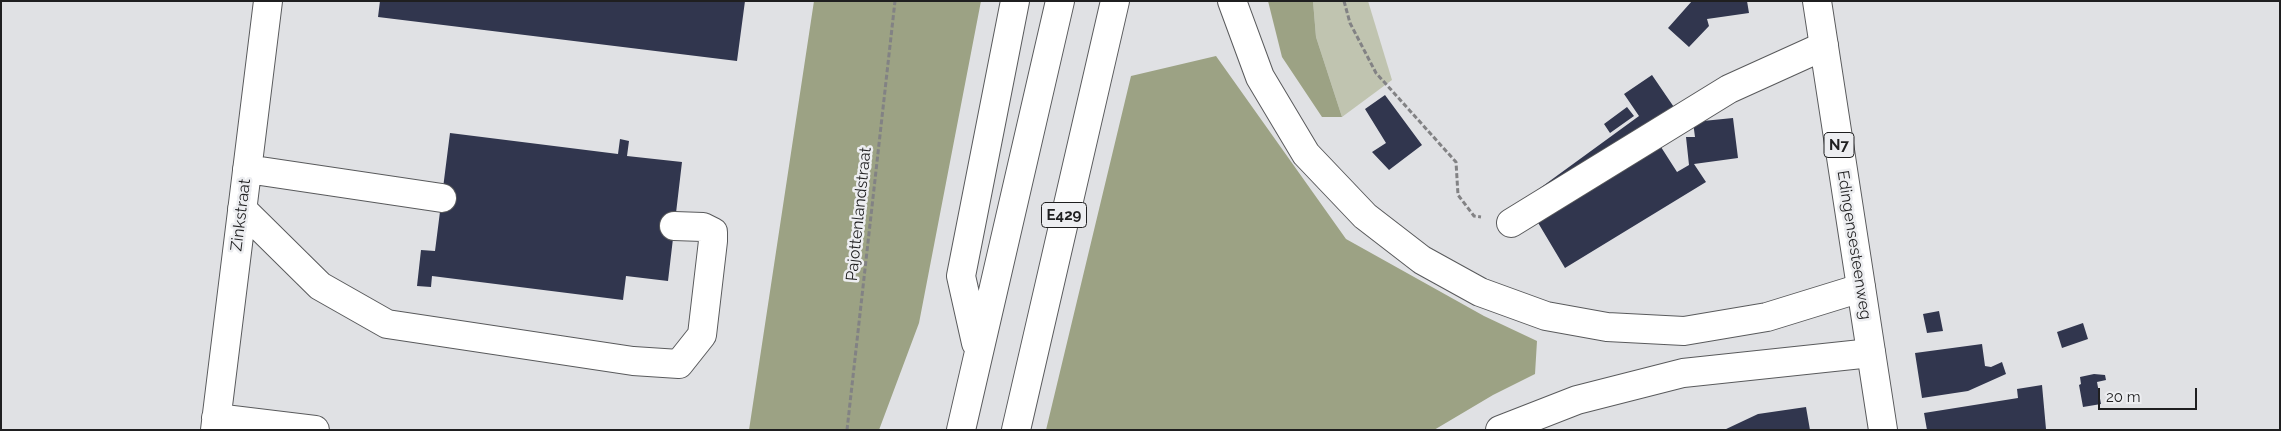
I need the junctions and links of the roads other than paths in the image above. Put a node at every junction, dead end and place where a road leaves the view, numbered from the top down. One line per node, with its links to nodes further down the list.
1 (268, 1): 8 (main road, Zinkstraat)
2 (1015, 1): 14 (main road)
3 (1060, 1): 14 (main road)
4 (1115, 1): 19 (main road, E429)
5 (1232, 1): 13 (main road)
6 (1817, 1): 7 (main road, Edingensesteenweg / N7)
7 (1824, 46): 11 (main road); 13 (main road, Edingensesteenweg / N7)
8 (247, 169): 9 (main road); 10 (main road, Zinkstraat)
9 (442, 198)
10 (242, 209): 12 (main road); 16 (main road, Zinkstraat)
11 (1511, 223)
12 (674, 226)
13 (1860, 288): 15 (main road, Edingensesteenweg / N7)
14 (978, 351): 18 (main road)
15 (1871, 353): 20 (main road); 21 (main road, Edingensesteenweg / N7)
16 (216, 424): 17 (main road)
17 (315, 430)
18 (961, 430)
19 (1016, 430)
20 (1500, 430)
21 (1884, 430)

